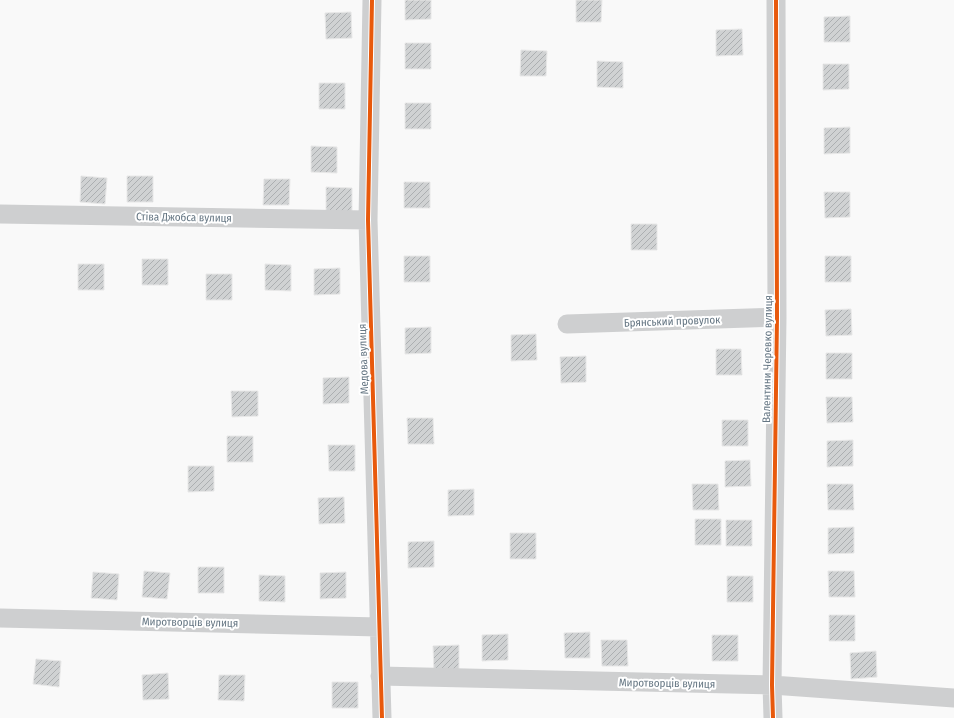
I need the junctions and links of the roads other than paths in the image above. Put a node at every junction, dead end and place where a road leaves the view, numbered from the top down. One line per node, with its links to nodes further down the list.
1 (372, 0): 4 (street, Медова вулиця)
2 (776, 0): 5 (street, Валентини Черевко вулиця)
3 (0, 214): 4 (street, Стіва Джобса вулиця)
4 (368, 220): 8 (street, Медова вулиця)
5 (776, 317): 6 (street, Брянський провулок); 10 (street, Валентини Черевко вулиця)
6 (567, 324)
7 (0, 618): 8 (street, Миротворців вулиця)
8 (379, 627): 9 (street, Медова вулиця)
9 (380, 676): 10 (street, Миротворців вулиця); 12 (street, Медова вулиця)
10 (772, 685): 11 (street, Миротворців вулиця); 13 (street, Валентини Черевко вулиця)
11 (954, 698)
12 (382, 718)
13 (773, 718)

